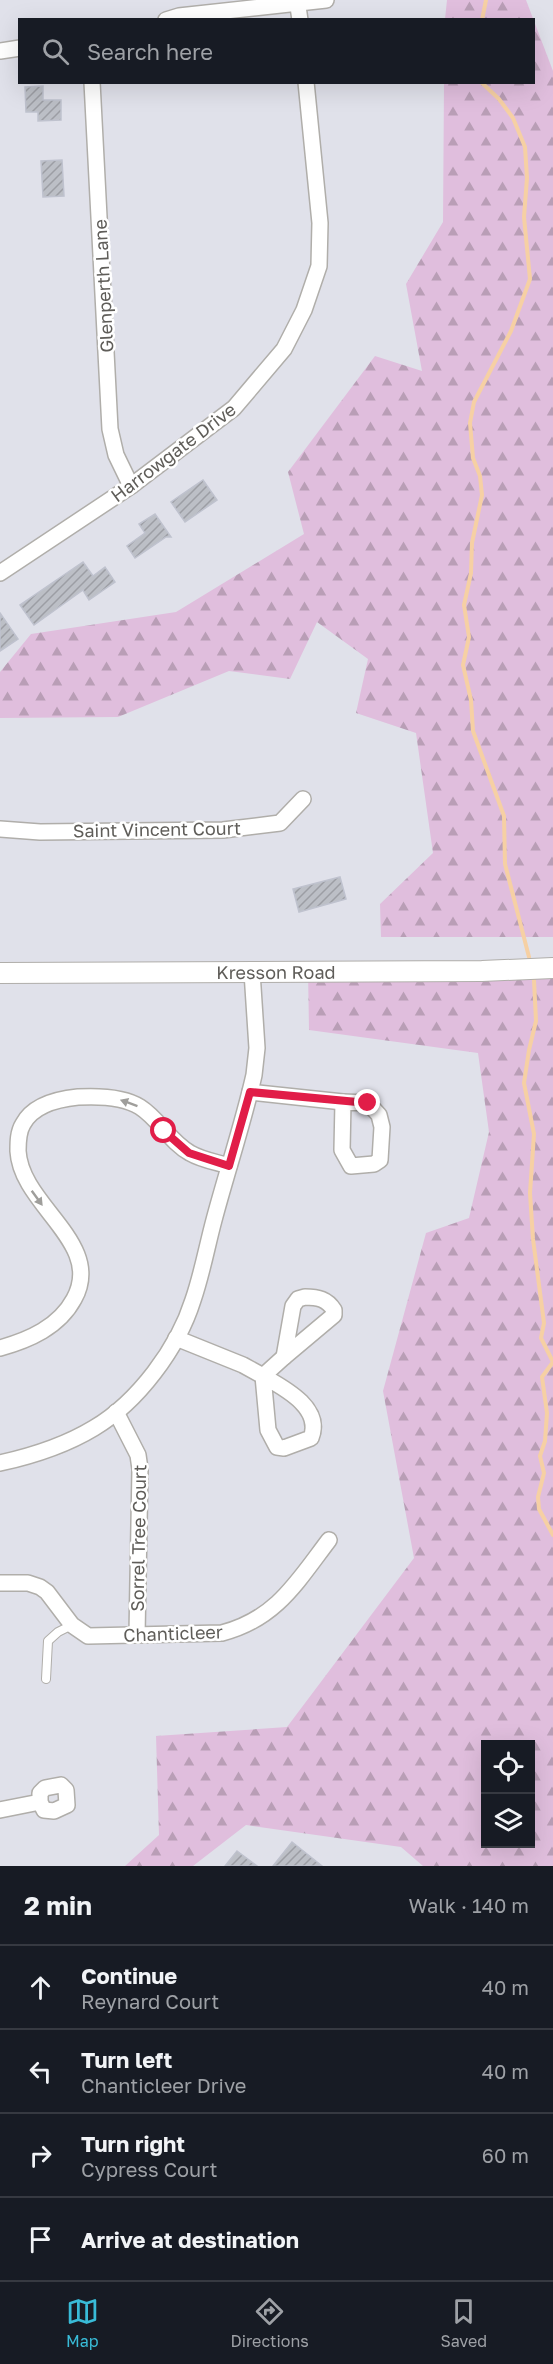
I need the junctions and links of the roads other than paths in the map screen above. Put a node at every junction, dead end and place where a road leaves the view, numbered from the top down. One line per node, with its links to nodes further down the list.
1 (326, 0): 2 (street)
2 (297, 1): 3 (street); 4 (street)
3 (180, 18)
4 (300, 18)
5 (18, 48): 6 (street)
6 (0, 51)
7 (92, 84): 9 (street, Glenperth Lane)
8 (306, 84): 9 (street, Harrowgate Drive)
9 (131, 486): 10 (street, Harrowgate Drive)
10 (0, 573)
11 (303, 800): 12 (street, Saint Vincent Court)
12 (0, 829)
13 (553, 968): 14 (street, Kresson Road)
14 (252, 972): 15 (street, Kresson Road); 16 (street)
15 (0, 973)
16 (250, 1092): 17 (street); 18 (street)
17 (343, 1102)
18 (229, 1166): 19 (street); 20 (street, one-way to 20)
19 (176, 1338): 22 (street); 23 (street)
20 (0, 1348)
21 (284, 1357): 22 (street)
22 (263, 1376): 22 (street)
23 (116, 1412): 24 (street); 28 (street, Sorrel Tree Court)
24 (0, 1463)
25 (329, 1540): 28 (street, Chanticleer)
26 (0, 1583): 27 (street, Chanticleer)
27 (72, 1625): 28 (street, Chanticleer); 29 (lane)
28 (137, 1635)
29 (46, 1679)
30 (40, 1802): 31 (street)
31 (0, 1809)

